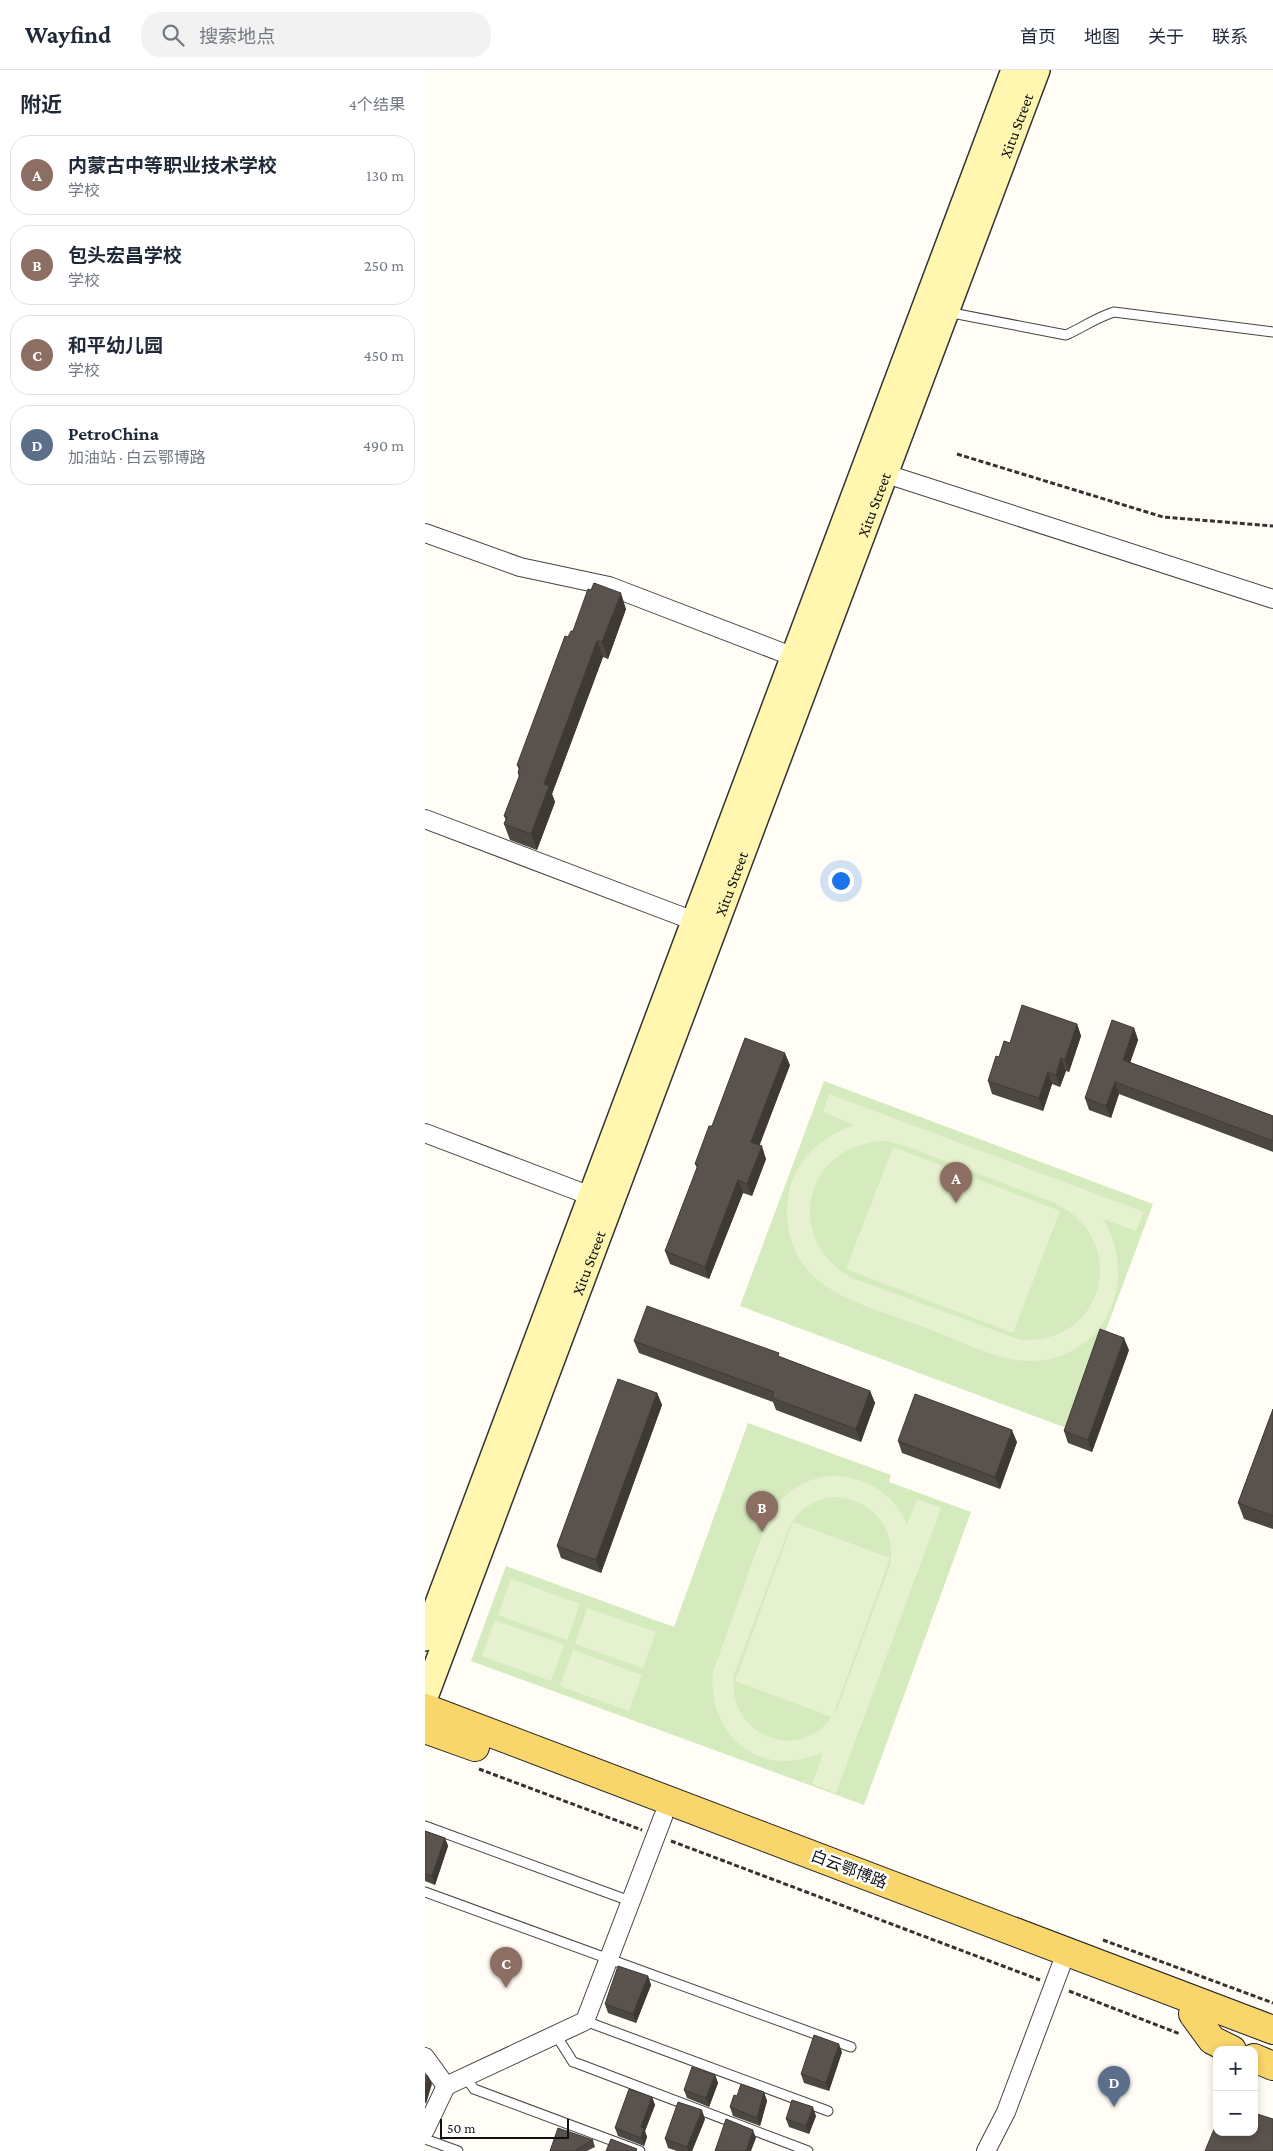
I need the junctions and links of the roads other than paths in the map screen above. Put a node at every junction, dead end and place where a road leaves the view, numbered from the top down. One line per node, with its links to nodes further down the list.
1 (1014, 70): 5 (main road, Xitu Street)
2 (1037, 70): 3 (main road, Xitu Street)
3 (946, 312): 4 (lane); 5 (main road, Xitu Street)
4 (1273, 332)
5 (875, 470): 7 (street); 8 (main road, Xitu Street); 14 (main road, Xitu Street)
6 (425, 534): 8 (street)
7 (1273, 599)
8 (793, 657): 10 (main road, Xitu Street)
9 (425, 819): 10 (street)
10 (694, 921): 12 (main road, Xitu Street)
11 (425, 1133): 12 (street)
12 (591, 1196): 13 (main road, Xitu Street)
13 (425, 1638)
14 (425, 1697)
15 (425, 1708): 25 (main road, 白云鄂博路)
16 (425, 1729): 18 (main road, 白云鄂博路)
17 (425, 1826): 20 (lane)
18 (659, 1826): 20 (street); 22 (main road, 白云鄂博路)
19 (425, 1892): 21 (lane)
20 (630, 1901): 21 (street)
21 (607, 1959): 24 (street); 29 (lane)
22 (1057, 1975): 23 (main road, 白云鄂博路); 41 (street)
23 (1193, 2014): 27 (main road, 白云鄂博路); 28 (main road)
24 (585, 2021): 26 (street); 35 (lane)
25 (1273, 2030)
26 (556, 2035): 33 (street); 40 (lane)
27 (1273, 2044)
28 (1222, 2045)
29 (851, 2047)
30 (1258, 2060): 32 (main road)
31 (428, 2063): 34 (street)
32 (1273, 2066)
33 (466, 2078): 34 (street); 39 (lane)
34 (446, 2086): 36 (street)
35 (828, 2111)
36 (425, 2130)
37 (425, 2139): 38 (lane)
38 (457, 2151)
39 (640, 2151)
40 (808, 2151)
41 (986, 2151)

